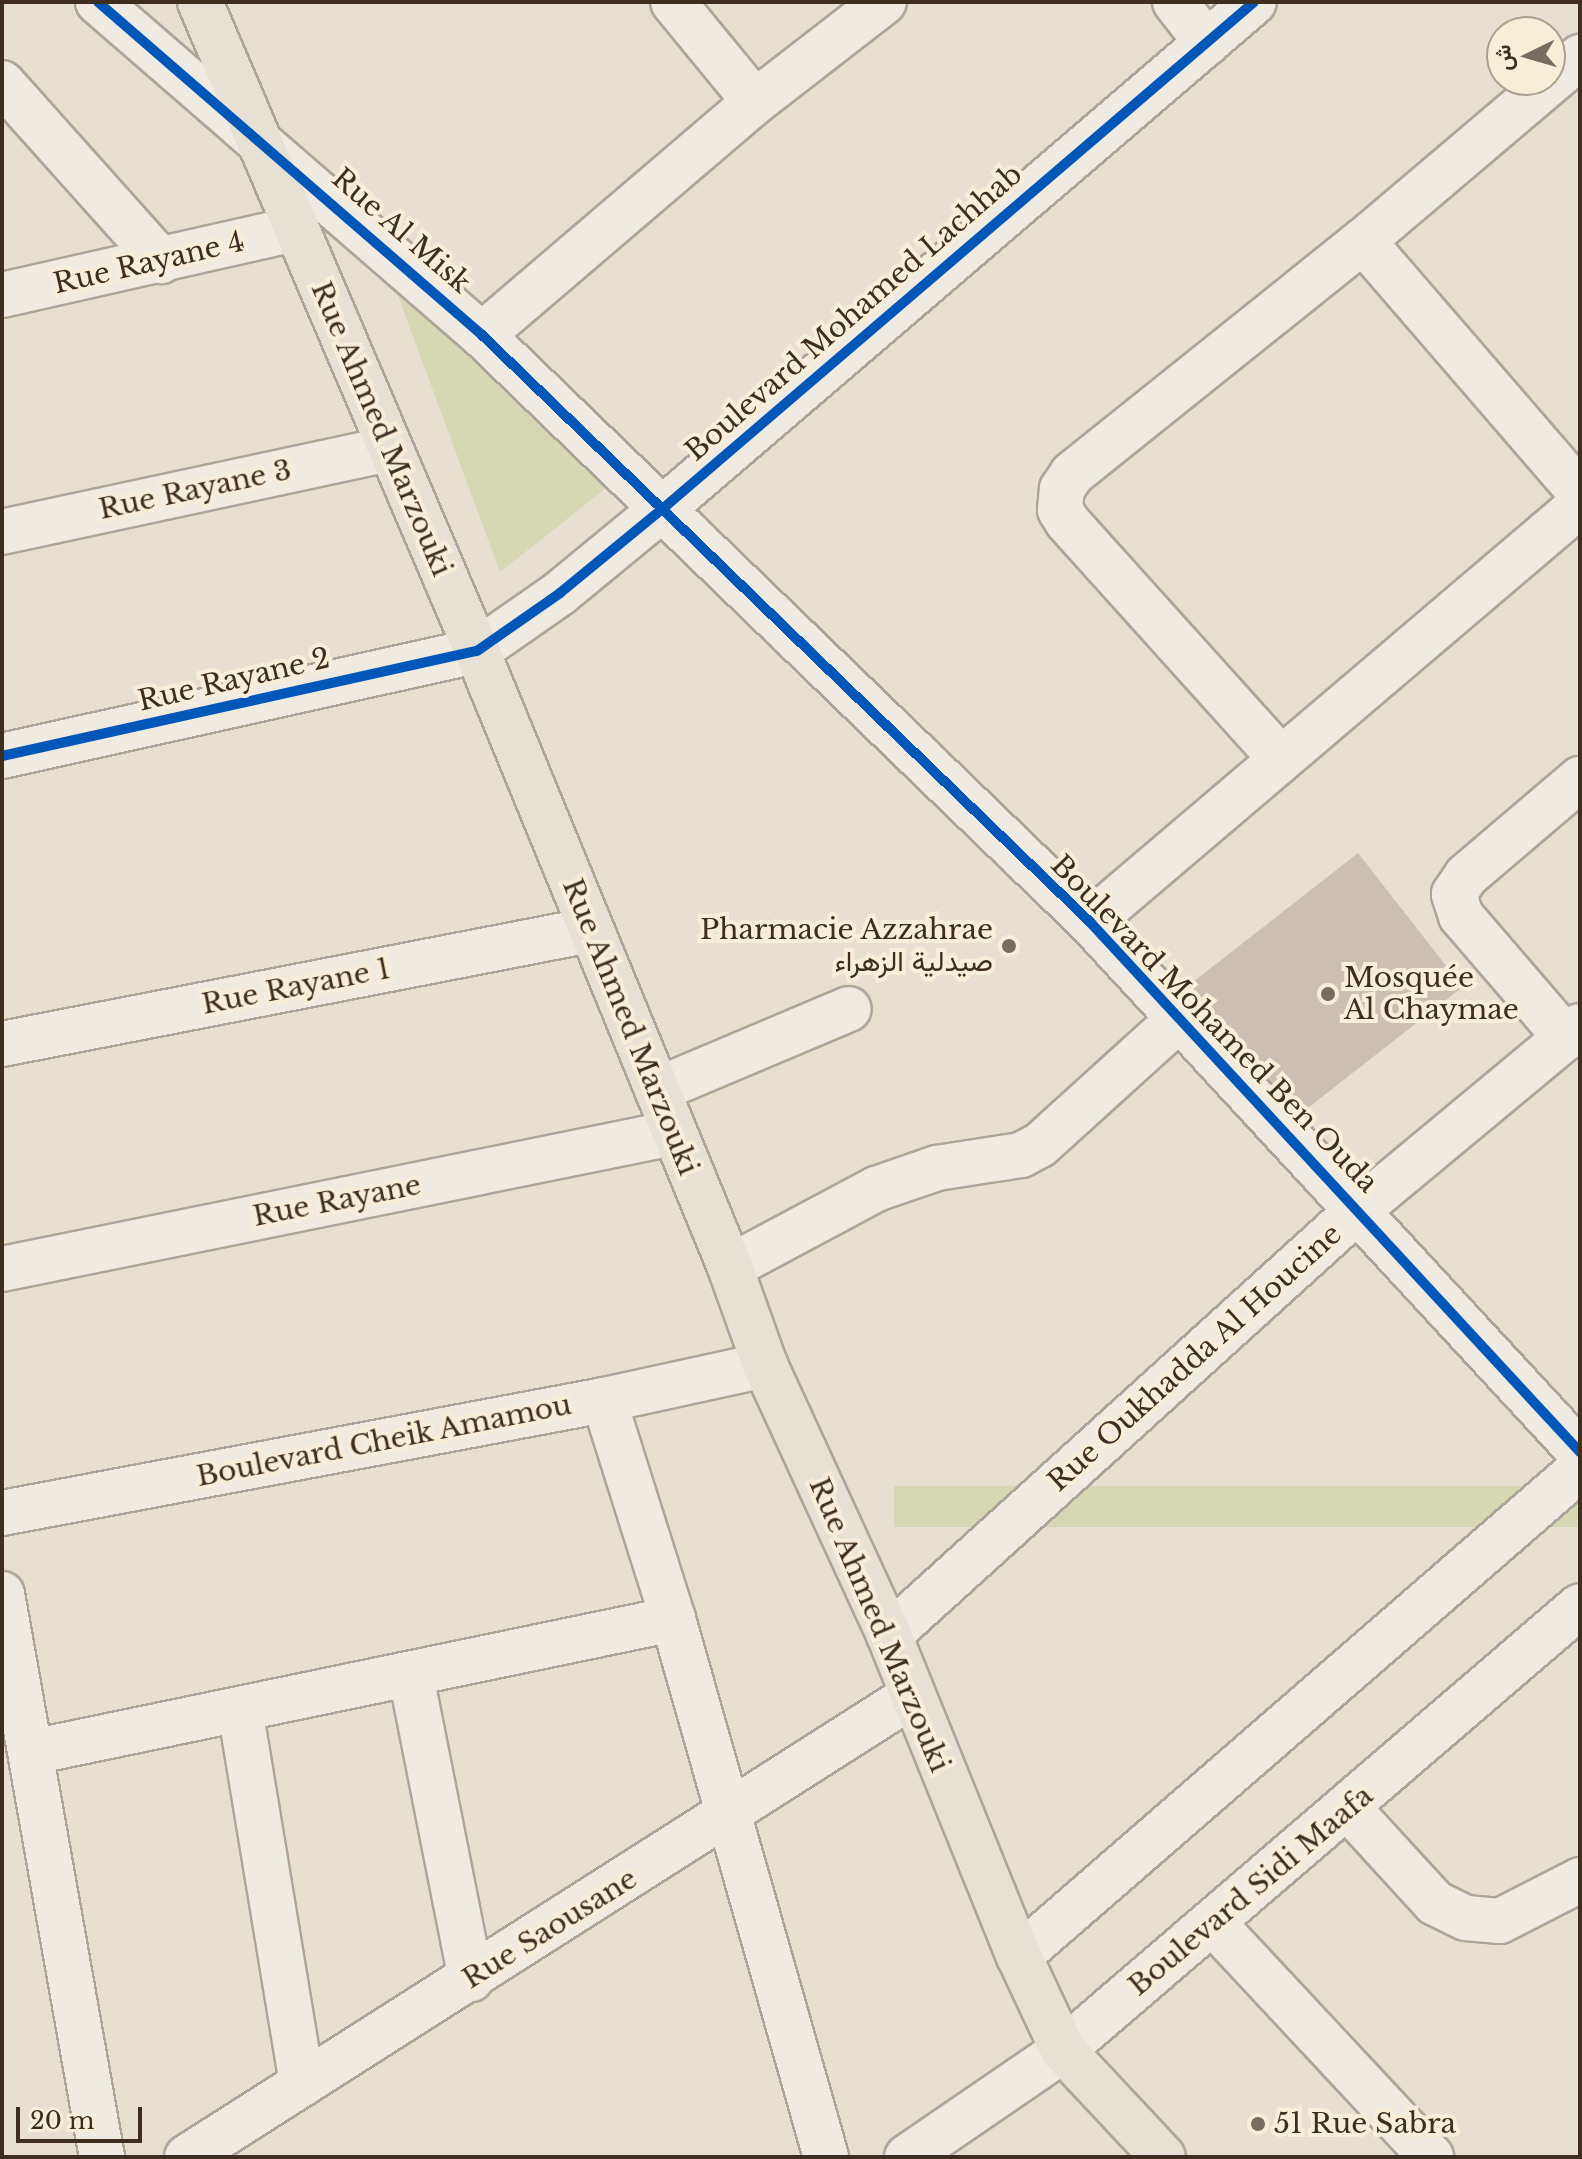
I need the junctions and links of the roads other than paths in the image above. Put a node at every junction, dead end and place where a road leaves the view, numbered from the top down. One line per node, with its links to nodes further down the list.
1 (98, 2): 11 (street, Rue Al Misk)
2 (200, 2): 11 (main road, Rue Ahmed Marzouki)
3 (673, 2): 9 (street)
4 (884, 2): 9 (street)
5 (1175, 2): 7 (street)
6 (1254, 2): 7 (street, Boulevard Mohamed Lachhab)
7 (1207, 43): 20 (street, Boulevard Mohamed Lachhab)
8 (1572, 79): 13 (street)
9 (755, 102): 16 (street)
10 (12, 104): 14 (street)
11 (256, 139): 12 (main road, Rue Ahmed Marzouki); 16 (street, Rue Al Misk)
12 (296, 229): 14 (street, Rue Rayane 4); 17 (main road, Rue Ahmed Marzouki)
13 (1363, 241): 18 (street); 24 (street)
14 (161, 261): 15 (street, Rue Rayane 4)
15 (2, 295)
16 (482, 335): 20 (street, Rue Al Misk)
17 (388, 449): 21 (street, Rue Rayane 3); 22 (main road, Rue Ahmed Marzouki)
18 (1580, 492)
19 (1580, 505): 24 (street)
20 (660, 511): 22 (street, Boulevard Mohamed Lachhab); 26 (street, Boulevard Mohamed Ben Ouda)
21 (2, 532)
22 (477, 651): 23 (street, Rue Rayane 2); 27 (main road, Rue Ahmed Marzouki)
23 (2, 756)
24 (1281, 759): 26 (street)
25 (1580, 779): 30 (street)
26 (1090, 922): 29 (street, Boulevard Mohamed Ben Ouda)
27 (590, 930): 31 (street, Rue Rayane 1); 32 (main road, Rue Ahmed Marzouki)
28 (849, 1009): 32 (street)
29 (1179, 1019): 34 (street, Boulevard Mohamed Ben Ouda); 35 (street)
30 (1573, 1032): 34 (street, Rue Oukhadda Al Houcine)
31 (2, 1044)
32 (657, 1090): 33 (main road, Rue Ahmed Marzouki)
33 (673, 1133): 35 (main road, Rue Ahmed Marzouki); 36 (street, Rue Rayane)
34 (1358, 1210): 39 (street, Boulevard Mohamed Ben Ouda); 45 (street, Rue Oukhadda Al Houcine)
35 (730, 1267): 37 (main road, Rue Ahmed Marzouki)
36 (2, 1269)
37 (765, 1365): 38 (street, Boulevard Cheik Amamou); 45 (main road, Rue Ahmed Marzouki)
38 (604, 1400): 41 (street, Boulevard Cheik Amamou); 44 (street)
39 (1580, 1452)
40 (1580, 1469): 54 (street)
41 (2, 1513)
42 (2, 1594): 49 (street)
43 (1580, 1606): 50 (street, Boulevard Sidi Maafa)
44 (673, 1619): 46 (street); 51 (street)
45 (889, 1635): 47 (main road, Rue Ahmed Marzouki)
46 (411, 1676): 48 (street); 55 (street)
47 (910, 1697): 51 (street, Rue Saousane); 54 (main road, Rue Ahmed Marzouki)
48 (240, 1709): 49 (street); 57 (street)
49 (32, 1752): 58 (street)
50 (1348, 1808): 52 (street); 53 (street, Boulevard Sidi Maafa)
51 (730, 1815): 55 (street, Rue Saousane); 60 (street)
52 (1580, 1880)
53 (1213, 1923): 56 (street, Boulevard Sidi Maafa); 63 (street)
54 (1019, 1956): 56 (main road, Rue Ahmed Marzouki)
55 (471, 1979): 57 (street, Rue Saousane)
56 (1063, 2050): 61 (street, Boulevard Sidi Maafa); 62 (main road, Rue Ahmed Marzouki)
57 (302, 2084): 59 (street, Rue Saousane)
58 (102, 2157)
59 (187, 2157)
60 (826, 2157)
61 (907, 2157)
62 (1163, 2157)
63 (1431, 2157)

